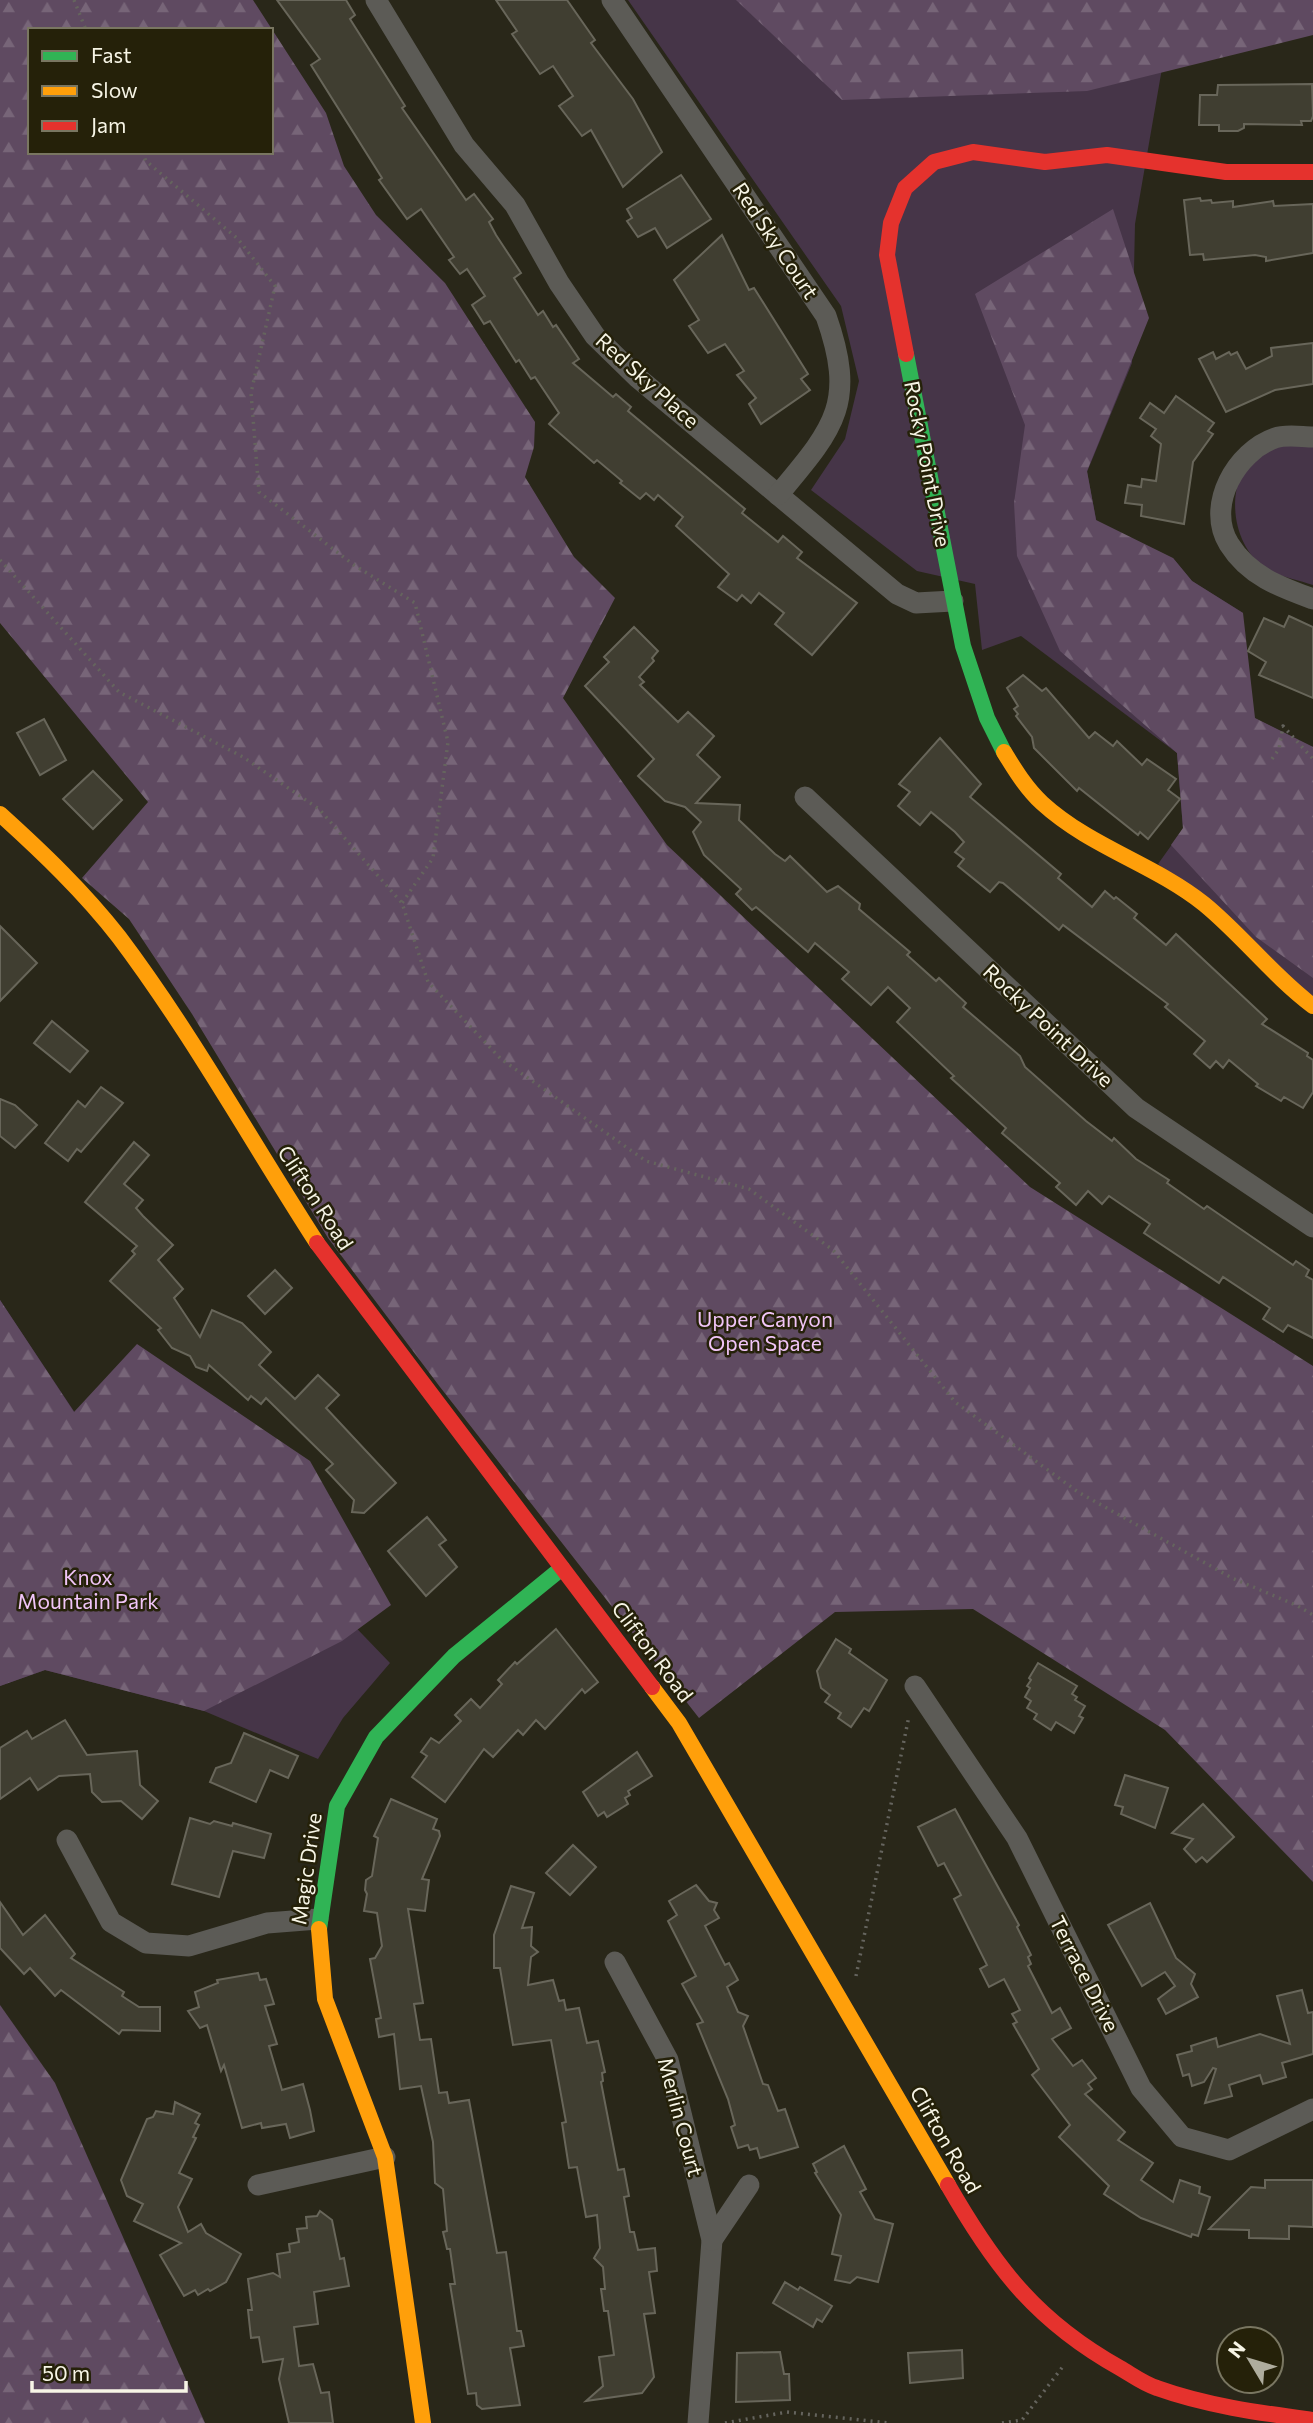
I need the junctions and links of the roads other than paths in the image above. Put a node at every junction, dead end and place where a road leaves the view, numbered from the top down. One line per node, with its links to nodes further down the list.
1 (376, 0): 5 (street, Red Sky Place)
2 (612, 0): 5 (street, Red Sky Court)
3 (1313, 172): 7 (street, Rocky Point Drive)
4 (1313, 437): 6 (street)
5 (778, 495): 7 (street, Red Sky Place)
6 (1313, 599)
7 (953, 601): 10 (street, Rocky Point Drive)
8 (805, 797): 11 (street, Rocky Point Drive)
9 (0, 814): 12 (street, Clifton Road)
10 (1313, 1006)
11 (1313, 1227)
12 (562, 1567): 15 (street, Magic Drive); 22 (street, Clifton Road)
13 (915, 1686): 17 (street, Terrace Drive)
14 (67, 1840): 15 (street)
15 (318, 1919): 18 (street, Magic Drive)
16 (615, 1962): 21 (street, Merlin Court)
17 (1313, 2109)
18 (385, 2157): 20 (street); 23 (street, Magic Drive)
19 (748, 2185): 21 (street, Merlin Court)
20 (258, 2186)
21 (712, 2239): 24 (street, Merlin Court)
22 (1313, 2420)
23 (424, 2423)
24 (698, 2423)

